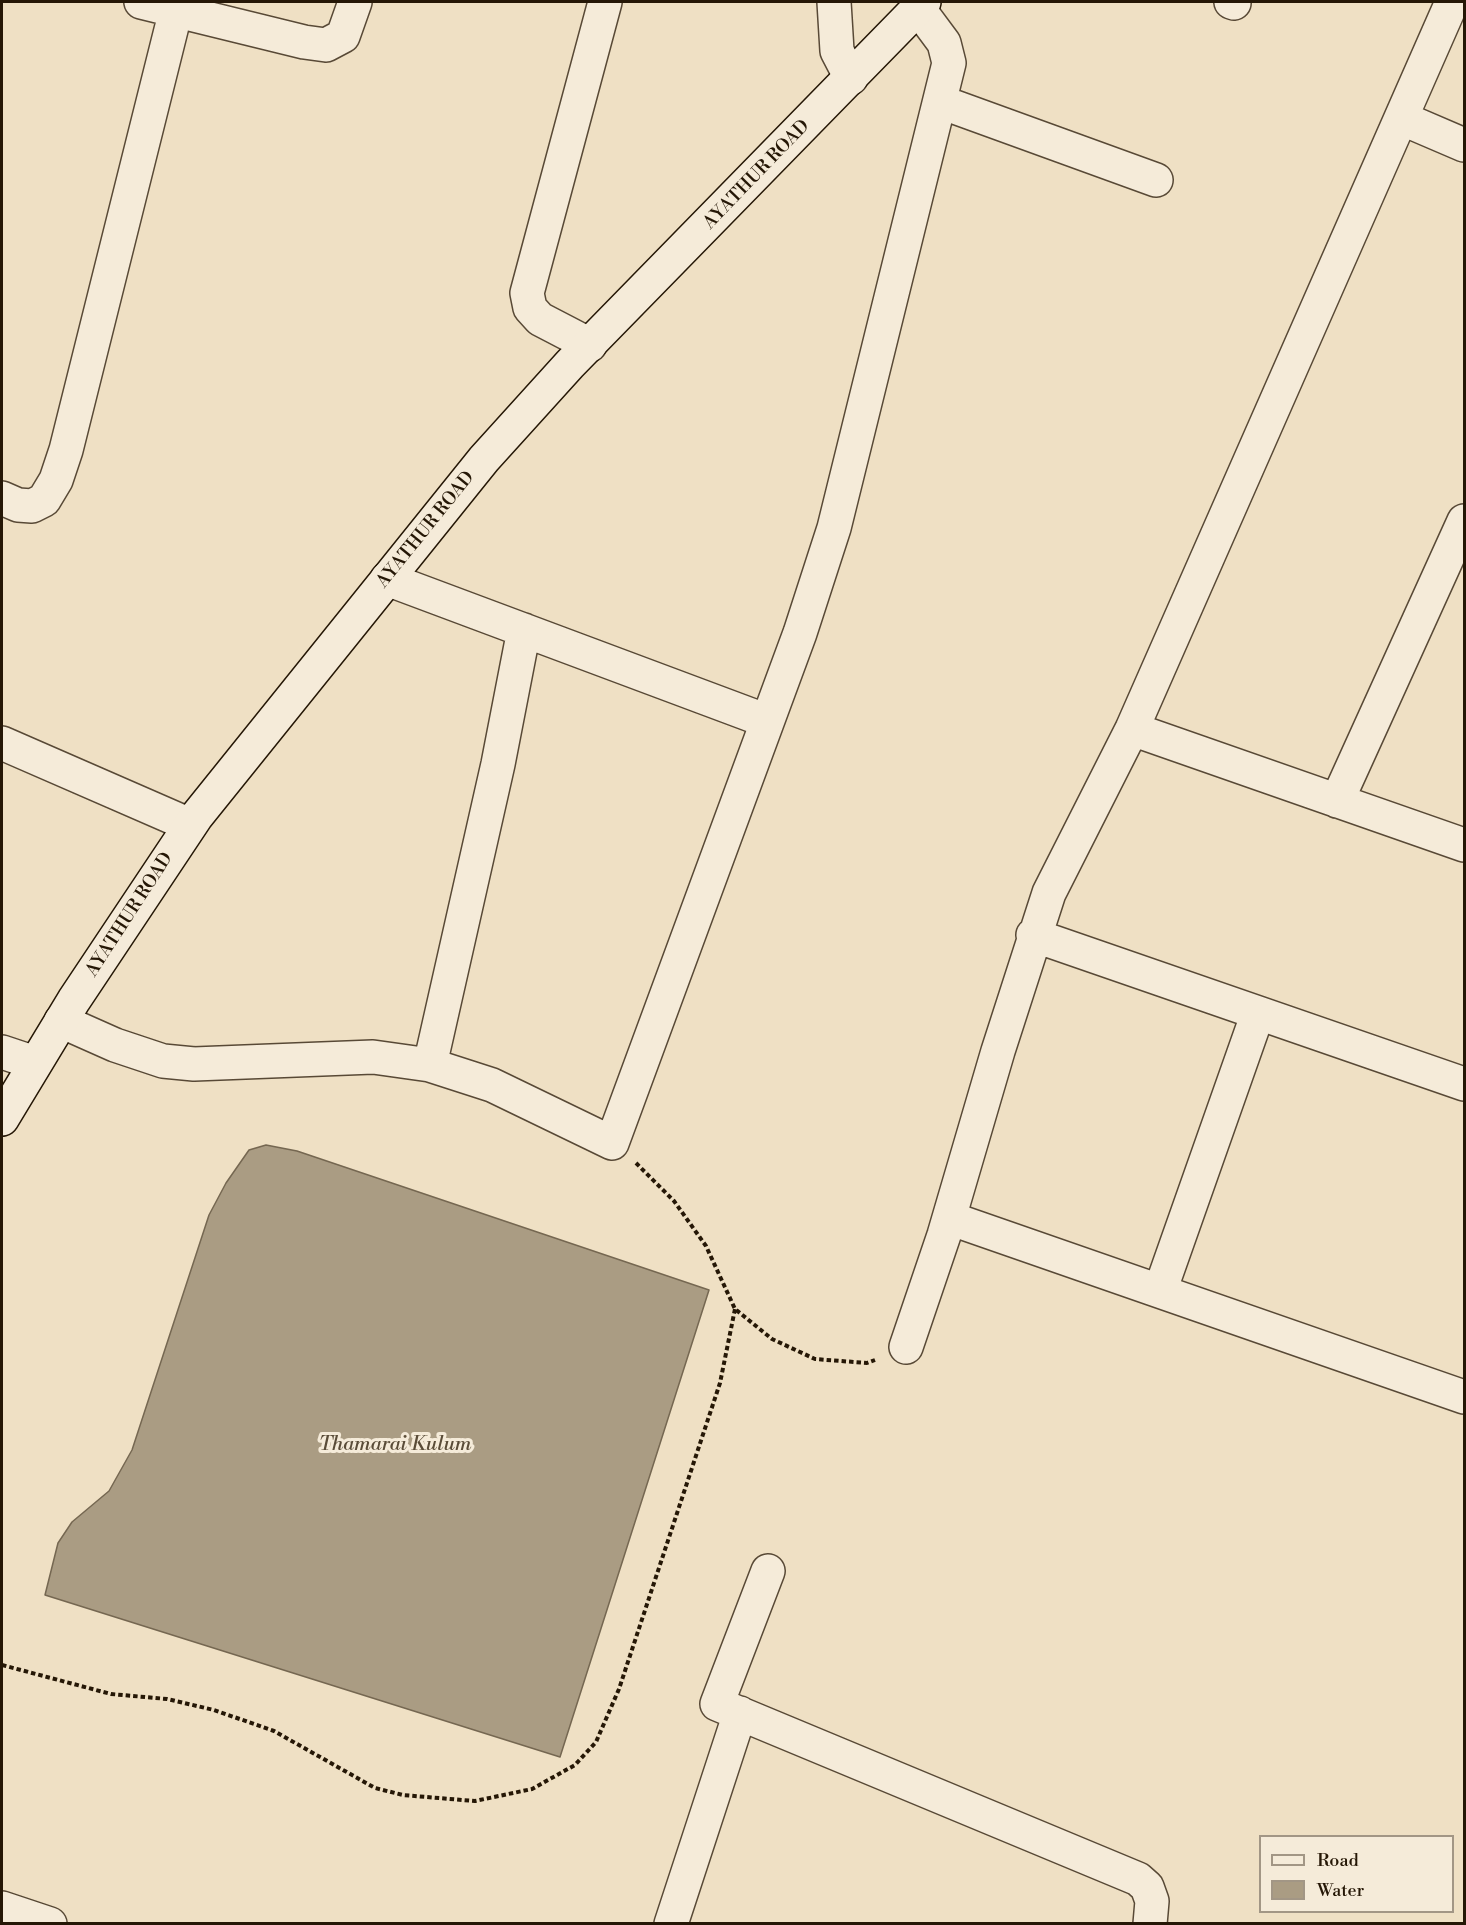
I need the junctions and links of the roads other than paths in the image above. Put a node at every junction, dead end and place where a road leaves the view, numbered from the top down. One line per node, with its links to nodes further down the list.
1 (141, 2): 7 (street)
2 (355, 2): 7 (street)
3 (605, 2): 13 (street)
4 (834, 2): 8 (street)
5 (1452, 2): 10 (street)
6 (921, 5): 8 (street, AYATHUR ROAD); 9 (street)
7 (176, 10): 14 (street)
8 (851, 78): 13 (street, AYATHUR ROAD)
9 (941, 102): 12 (street); 18 (street)
10 (1401, 118): 11 (street); 19 (street)
11 (1464, 145)
12 (1156, 180)
13 (590, 345): 16 (street, AYATHUR ROAD)
14 (2, 498)
15 (1464, 521): 21 (street)
16 (387, 579): 17 (street); 22 (street, AYATHUR ROAD)
17 (524, 630): 18 (street); 29 (street)
18 (768, 721): 29 (street)
19 (1132, 729): 21 (street); 24 (street)
20 (2, 743): 22 (street)
21 (1337, 801): 23 (street)
22 (190, 825): 26 (street, AYATHUR ROAD)
23 (1464, 845)
24 (1033, 935): 25 (street); 32 (street)
25 (1258, 1013): 30 (street); 33 (street)
26 (61, 1021): 28 (street, AYATHUR ROAD); 29 (street)
27 (2, 1052): 28 (street)
28 (35, 1063): 31 (street, AYATHUR ROAD)
29 (430, 1065)
30 (1464, 1084)
31 (2, 1119)
32 (949, 1218): 33 (street); 34 (street)
33 (1160, 1291): 35 (street)
34 (906, 1347)
35 (1464, 1397)
36 (768, 1571): 37 (street)
37 (740, 1713): 40 (street); 41 (street)
38 (2, 1908): 39 (street)
39 (50, 1923)
40 (671, 1923)
41 (1149, 1923)

